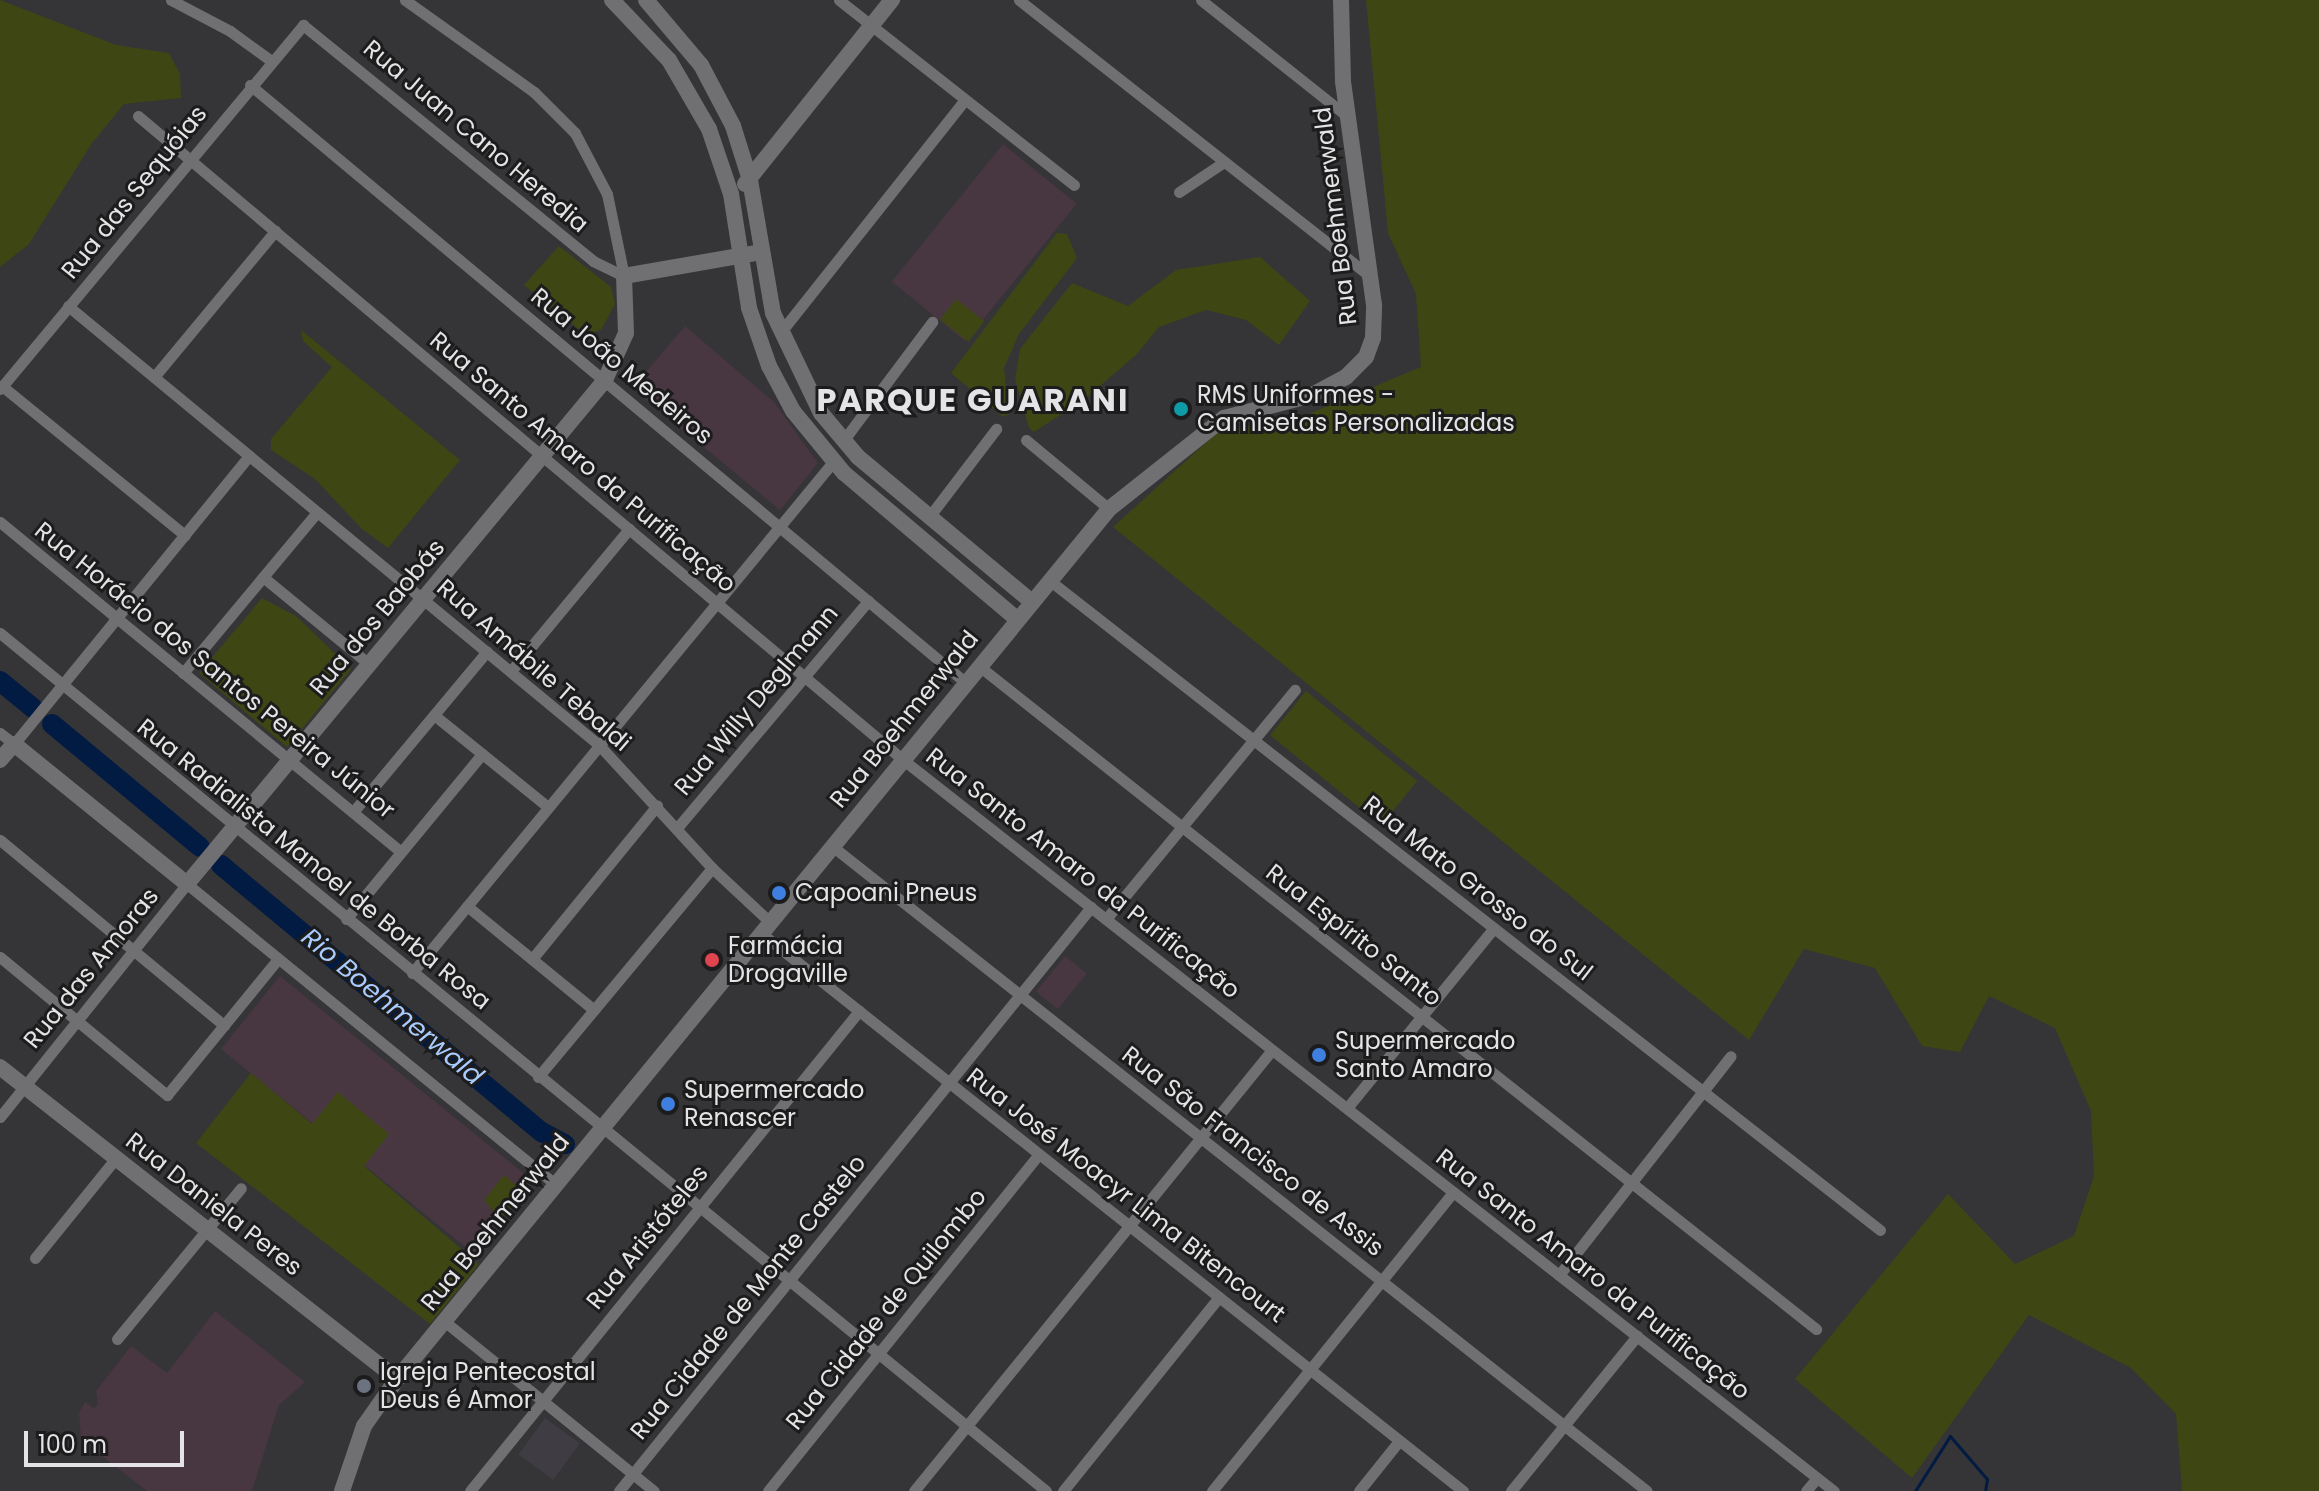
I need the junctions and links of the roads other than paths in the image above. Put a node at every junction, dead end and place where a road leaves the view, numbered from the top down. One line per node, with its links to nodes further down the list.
1 (171, 0): 12 (street)
2 (405, 0): 26 (street)
3 (612, 0): 22 (street)
4 (646, 0): 19 (street)
5 (839, 0): 11 (street)
6 (892, 0): 11 (street)
7 (1019, 0): 18 (street)
8 (1201, 0): 16 (street)
9 (1341, 0): 16 (street, Rua Boehmerwald)
10 (303, 25): 12 (street, Rua das Sequóias); 26 (street, Rua Juan Cano Heredia)
11 (871, 26): 14 (street); 19 (street)
12 (270, 60): 13 (street, Rua das Sequóias)
13 (250, 85): 17 (street, Rua das Sequóias); 32 (street, Rua João Medeiros)
14 (965, 100): 20 (street); 30 (street)
15 (138, 116): 17 (street, Rua Santo Amaro da Purificação)
16 (1347, 116): 27 (street, Rua Boehmerwald)
17 (189, 159): 23 (street, Rua Santo Amaro da Purificação); 28 (street, Rua das Sequóias)
18 (1224, 162): 21 (street); 27 (street)
19 (750, 180): 22 (street); 24 (street)
20 (1074, 185)
21 (1179, 192)
22 (731, 194): 25 (street)
23 (275, 231): 31 (street); 38 (street, Rua Santo Amaro da Purificação)
24 (761, 252): 25 (street); 30 (street)
25 (739, 255): 26 (street); 39 (street)
26 (624, 276): 32 (street, Rua dos Baobás)
27 (1370, 276): 40 (street, Rua Boehmerwald)
28 (68, 306): 31 (street, Rua Amábile Tebaldi); 33 (street, Rua das Sequóias)
29 (932, 322): 36 (street)
30 (780, 333): 36 (street)
31 (154, 377): 37 (street, Rua Amábile Tebaldi)
32 (605, 380): 38 (street, Rua dos Baobás); 44 (street, Rua João Medeiros)
33 (1, 388): 46 (street)
34 (996, 429): 42 (street)
35 (1026, 440): 40 (street)
36 (843, 441): 42 (street)
37 (249, 456): 41 (street, Rua Amábile Tebaldi); 46 (street)
38 (542, 456): 45 (street, Rua Santo Amaro da Purificação); 49 (street, Rua dos Baobás)
39 (833, 462): 44 (street); 54 (street)
40 (1109, 509): 48 (street, Rua Boehmerwald)
41 (317, 512): 47 (street); 49 (street, Rua Amábile Tebaldi)
42 (929, 517): 51 (street)
43 (0, 522): 53 (street, Rua Horácio dos Santos Pereira Júnior)
44 (779, 527): 50 (street, Rua João Medeiros); 52 (street)
45 (629, 529): 52 (street, Rua Santo Amaro da Purificação); 59 (street)
46 (185, 535): 53 (street)
47 (263, 577): 57 (street); 60 (street)
48 (1049, 580): 51 (street, Rua Boehmerwald); 67 (street, Rua Mato Grosso do Sul)
49 (423, 599): 56 (street, Rua Amábile Tebaldi); 57 (street, Rua dos Baobás)
50 (868, 601): 61 (street, Rua Willy Deglmann); 62 (street, Rua João Medeiros)
51 (1031, 601): 54 (street, Rua Boehmerwald)
52 (716, 603): 61 (street, Rua Santo Amaro da Purificação); 69 (street)
53 (116, 618): 60 (street, Rua Horácio dos Santos Pereira Júnior); 63 (street)
54 (1017, 619): 58 (street, Rua Boehmerwald)
55 (0, 633): 63 (street, Rua Radialista Manoel de Borba Rosa)
56 (487, 651): 59 (street, Rua Amábile Tebaldi); 65 (street)
57 (369, 664): 73 (street, Rua dos Baobás)
58 (979, 666): 62 (street, Rua Boehmerwald); 78 (street, Rua Espírito Santo)
59 (511, 671): 69 (street, Rua Amábile Tebaldi)
60 (183, 673): 73 (street, Rua Horácio dos Santos Pereira Júnior)
61 (804, 677): 71 (street, Rua Santo Amaro da Purificação); 79 (street, Rua Willy Deglmann)
62 (965, 682): 71 (street, Rua Boehmerwald)
63 (62, 685): 68 (street); 77 (street, Rua Radialista Manoel de Borba Rosa)
64 (1295, 690): 67 (street)
65 (434, 715): 70 (street); 76 (street)
66 (0, 733): 68 (street)
67 (1253, 739): 78 (street); 90 (street, Rua Mato Grosso do Sul)
68 (14, 744): 72 (street); 84 (street)
69 (599, 745): 74 (street, Rua Amábile Tebaldi); 75 (street)
70 (482, 754): 75 (street); 82 (street)
71 (902, 759): 81 (street, Rua Boehmerwald); 86 (street, Rua Santo Amaro da Purificação)
72 (0, 760)
73 (289, 760): 76 (street, Rua Horácio dos Santos Pereira Júnior); 77 (street, Rua dos Baobás)
74 (657, 806): 79 (street, Rua Amábile Tebaldi); 94 (street)
75 (548, 807): 85 (street)
76 (353, 812): 82 (street, Rua Horácio dos Santos Pereira Júnior)
77 (234, 827): 84 (street, Rua dos Baobás); 87 (street, Rua Radialista Manoel de Borba Rosa)
78 (1182, 827): 88 (street); 99 (street, Rua Espírito Santo)
79 (677, 828): 83 (street, Rua Amábile Tebaldi)
80 (0, 840): 91 (street)
81 (832, 846): 89 (street, Rua Boehmerwald); 96 (street, Rua São Francisco de Assis)
82 (401, 852): 87 (street)
83 (712, 868): 89 (street, Rua Amábile Tebaldi); 97 (street)
84 (187, 884): 91 (street, Rua das Amoras); 93 (street)
85 (467, 906): 94 (street); 95 (street)
86 (1091, 907): 88 (street, Rua Santo Amaro da Purificação); 96 (street, Rua Cidade de Monte Castelo)
87 (346, 919): 95 (street, Rua Radialista Manoel de Borba Rosa)
88 (1106, 919): 102 (street, Rua Santo Amaro da Purificação)
89 (766, 927): 98 (street, Rua José Moacyr Lima Bitencourt); 111 (street, Rua Boehmerwald)
90 (1494, 928): 99 (street); 108 (street, Rua Mato Grosso do Sul)
91 (133, 950): 100 (street, Rua das Amoras); 101 (street)
92 (0, 957): 100 (street)
93 (278, 959): 101 (street); 116 (street)
94 (532, 959): 97 (street)
95 (412, 973): 105 (street, Rua Radialista Manoel de Borba Rosa)
96 (1020, 995): 106 (street, Rua Cidade de Monte Castelo); 112 (street, Rua São Francisco de Assis)
97 (594, 1010): 105 (street)
98 (859, 1011): 106 (street, Rua José Moacyr Lima Bitencourt); 119 (street, Rua Aristóteles)
99 (1422, 1016): 109 (street); 115 (street, Rua Espírito Santo)
100 (77, 1021): 101 (street); 107 (street, Rua das Amoras)
101 (224, 1025)
102 (1272, 1050): 109 (street, Rua Santo Amaro da Purificação); 112 (street)
103 (1731, 1056): 108 (street)
104 (0, 1067): 107 (street, Rua Daniela Peres)
105 (538, 1077): 111 (street, Rua Radialista Manoel de Borba Rosa)
106 (949, 1083): 113 (street, Rua José Moacyr Lima Bitencourt); 125 (street, Rua Cidade de Monte Castelo)
107 (25, 1086): 110 (street, Rua das Amoras); 114 (street, Rua Daniela Peres)
108 (1703, 1092): 115 (street); 122 (street, Rua Mato Grosso do Sul)
109 (1347, 1108): 118 (street, Rua Santo Amaro da Purificação)
110 (0, 1117)
111 (601, 1129): 116 (street, Rua Boehmerwald); 119 (street, Rua Radialista Manoel de Borba Rosa)
112 (1201, 1138): 120 (street); 126 (street, Rua São Francisco de Assis)
113 (1039, 1154): 120 (street, Rua José Moacyr Lima Bitencourt); 132 (street, Rua Cidade de Quilombo)
114 (116, 1158): 121 (street, Rua Daniela Peres); 123 (street)
115 (1632, 1183): 124 (street); 129 (street, Rua Espírito Santo)
116 (556, 1185): 128 (street, Rua Boehmerwald)
117 (241, 1188): 121 (street)
118 (1453, 1192): 124 (street, Rua Santo Amaro da Purificação); 126 (street)
119 (699, 1208): 125 (street, Rua Radialista Manoel de Borba Rosa); 135 (street, Rua Aristóteles)
120 (1129, 1226): 127 (street, Rua José Moacyr Lima Bitencourt); 136 (street)
121 (207, 1229): 131 (street); 134 (street, Rua Daniela Peres)
122 (1880, 1230)
123 (35, 1258)
124 (1559, 1275): 130 (street, Rua Santo Amaro da Purificação)
125 (789, 1281): 132 (street, Rua Radialista Manoel de Borba Rosa); 139 (street, Rua Cidade de Monte Castelo)
126 (1381, 1281): 133 (street); 137 (street, Rua São Francisco de Assis)
127 (1219, 1297): 133 (street, Rua José Moacyr Lima Bitencourt); 148 (street)
128 (444, 1321): 134 (street, Rua Boehmerwald); 135 (street)
129 (1816, 1329)
130 (1637, 1336): 137 (street); 140 (street, Rua Santo Amaro da Purificação)
131 (117, 1339)
132 (878, 1354): 136 (street, Rua Radialista Manoel de Borba Rosa); 145 (street, Rua Cidade de Quilombo)
133 (1310, 1369): 138 (street, Rua José Moacyr Lima Bitencourt); 149 (street)
134 (397, 1379): 141 (street, Rua Boehmerwald)
135 (543, 1401): 139 (street); 142 (street, Rua Aristóteles)
136 (967, 1426): 146 (street); 147 (street, Rua Radialista Manoel de Borba Rosa)
137 (1564, 1426): 152 (street); 153 (street, Rua São Francisco de Assis)
138 (1399, 1441): 150 (street); 151 (street, Rua José Moacyr Lima Bitencourt)
139 (633, 1474): 143 (street, Rua Cidade de Monte Castelo); 144 (street)
140 (1817, 1478): 154 (street); 155 (street, Rua Santo Amaro da Purificação)
141 (342, 1491)
142 (470, 1491)
143 (619, 1491)
144 (654, 1491)
145 (768, 1491)
146 (914, 1491)
147 (1046, 1491)
148 (1063, 1491)
149 (1212, 1491)
150 (1359, 1491)
151 (1463, 1491)
152 (1511, 1491)
153 (1647, 1491)
154 (1806, 1491)
155 (1834, 1491)

